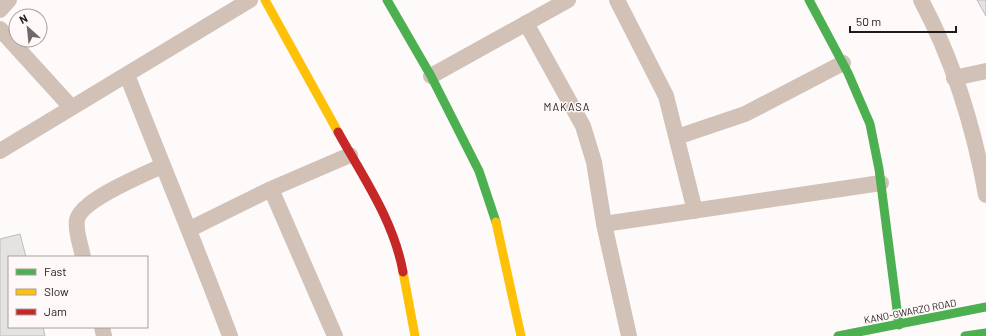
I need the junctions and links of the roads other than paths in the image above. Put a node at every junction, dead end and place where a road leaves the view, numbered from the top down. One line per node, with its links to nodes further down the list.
1 (9, 0): 9 (street)
2 (250, 0): 14 (street)
3 (265, 0): 20 (street)
4 (387, 0): 15 (street)
5 (568, 0): 10 (street)
6 (617, 0): 18 (street)
7 (809, 0): 12 (street)
8 (921, 0): 16 (street)
9 (0, 10)
10 (526, 23): 15 (street); 27 (street)
11 (0, 29): 17 (street)
12 (843, 64): 18 (street); 23 (street)
13 (986, 70): 16 (street)
14 (127, 75): 17 (street); 21 (street)
15 (431, 76): 36 (street)
16 (954, 78): 22 (street)
17 (71, 107): 19 (street)
18 (677, 137): 26 (street)
19 (0, 151)
20 (350, 155): 24 (street); 35 (street)
21 (162, 166): 28 (street); 29 (street)
22 (983, 166): 25 (street)
23 (881, 183): 26 (street); 31 (street)
24 (271, 189): 28 (street); 34 (street)
25 (986, 195)
26 (695, 211): 27 (street)
27 (604, 224): 37 (street)
28 (190, 230): 33 (street)
29 (83, 256)
30 (986, 307): 31 (street, KANO-GWARZO ROAD)
31 (899, 325): 38 (street, KANO-GWARZO ROAD)
32 (986, 333): 39 (street)
33 (230, 336)
34 (334, 336)
35 (415, 336)
36 (521, 336)
37 (629, 336)
38 (838, 336)
39 (965, 336)

